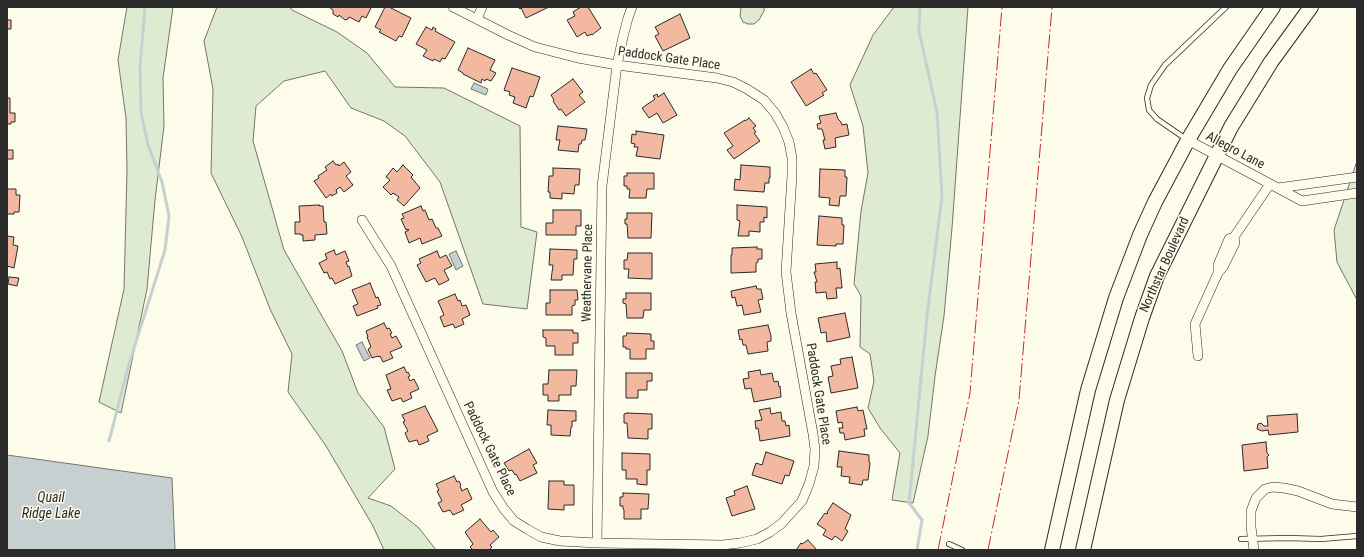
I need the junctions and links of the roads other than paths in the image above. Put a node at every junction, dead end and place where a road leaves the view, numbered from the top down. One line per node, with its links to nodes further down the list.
1 (453, 7): 7 (street, Paddock Gate Place)
2 (482, 7): 7 (street)
3 (632, 7): 8 (street, Weathervane Place)
4 (1226, 7): 9 (lane)
5 (1273, 7): 9 (main road)
6 (1311, 7): 10 (main road, Northstar Boulevard)
7 (477, 19): 8 (street, Paddock Gate Place)
8 (617, 65): 20 (street, Weathervane Place); 20 (street, Paddock Gate Place)
9 (1188, 140): 10 (street, Allegro Lane); 23 (main road)
10 (1216, 156): 12 (street, Allegro Lane); 24 (main road, Northstar Boulevard)
11 (1357, 177): 12 (street)
12 (1274, 186): 13 (street, Allegro Lane); 15 (street, Allegro Lane)
13 (1357, 193)
14 (362, 220): 20 (street, Paddock Gate Place)
15 (1198, 356)
16 (1357, 507): 19 (street)
17 (1357, 536): 19 (lane)
18 (1241, 539): 19 (lane)
19 (1252, 539): 25 (street)
20 (597, 543)
21 (949, 544): 22 (lane)
22 (962, 550)
23 (1052, 550)
24 (1083, 550)
25 (1254, 550)

